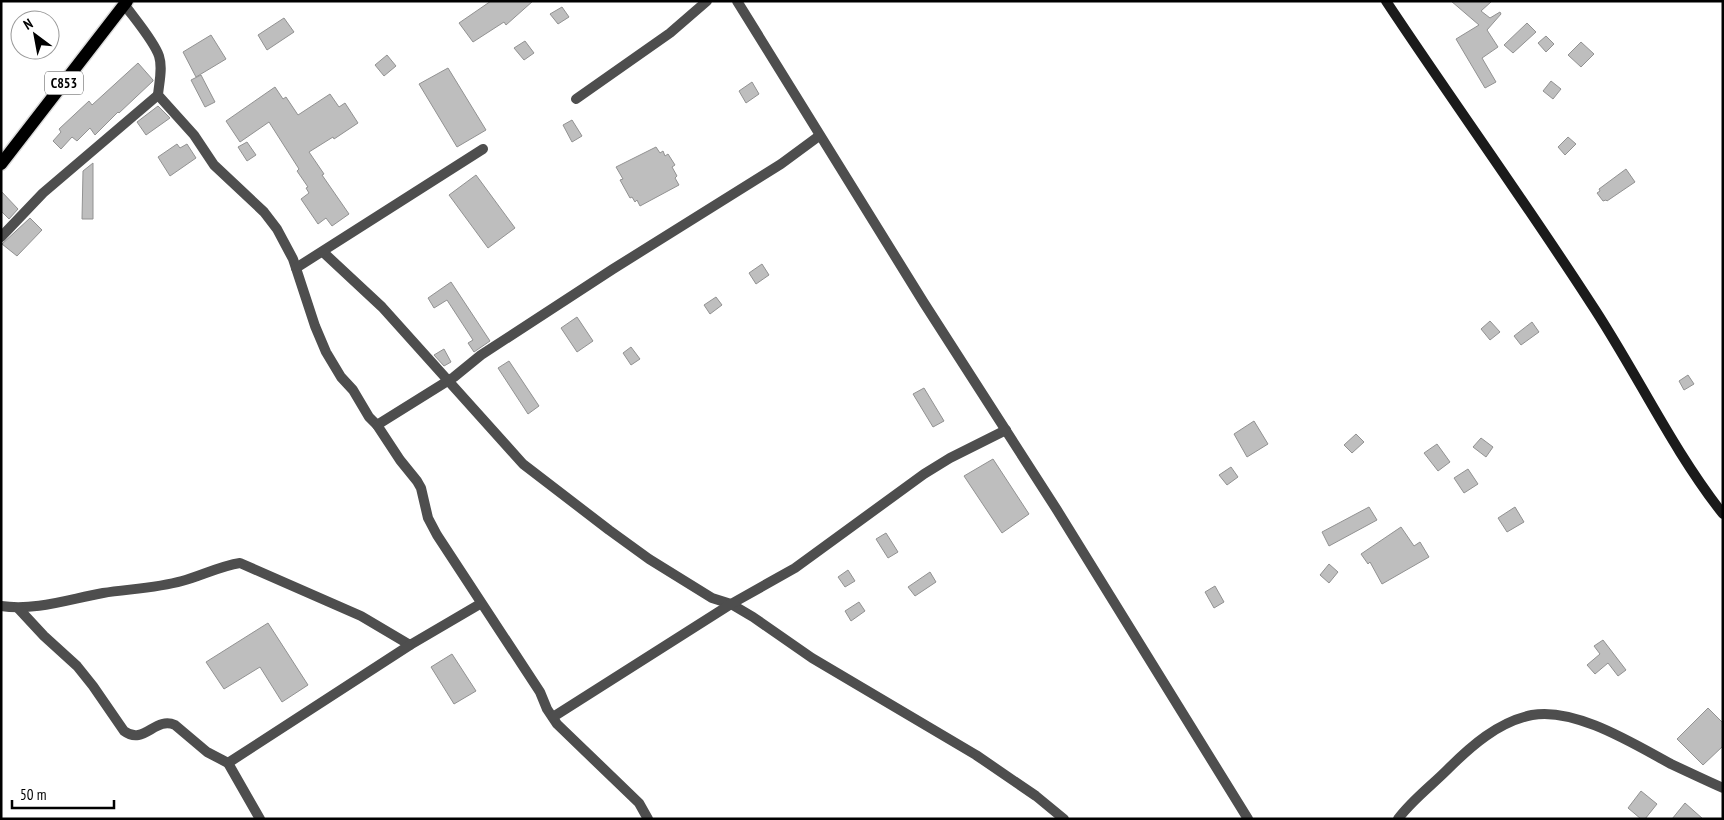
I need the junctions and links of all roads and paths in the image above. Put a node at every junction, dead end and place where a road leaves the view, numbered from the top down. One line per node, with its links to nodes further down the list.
1 (707, 1): 6 (street)
2 (736, 1): 7 (street)
3 (1386, 1): 16 (main road)
4 (125, 3): 5 (street); 9 (main road, C853)
5 (158, 96): 10 (street); 12 (street)
6 (576, 99)
7 (820, 136): 13 (street); 15 (street)
8 (482, 149): 11 (street)
9 (1, 164)
10 (1, 237)
11 (323, 252): 12 (street); 13 (street)
12 (296, 268): 14 (street)
13 (447, 379): 14 (street); 18 (street)
14 (377, 425): 17 (street)
15 (1006, 430): 18 (street); 28 (street)
16 (1723, 514)
17 (480, 604): 21 (street); 22 (street)
18 (731, 604): 22 (street); 27 (street)
19 (1, 606): 20 (street)
20 (18, 608): 21 (street); 23 (street)
21 (410, 646): 23 (street)
22 (553, 718): 26 (street)
23 (228, 763): 25 (street)
24 (1723, 788): 29 (street)
25 (260, 819)
26 (648, 819)
27 (1064, 819)
28 (1248, 819)
29 (1398, 819)

